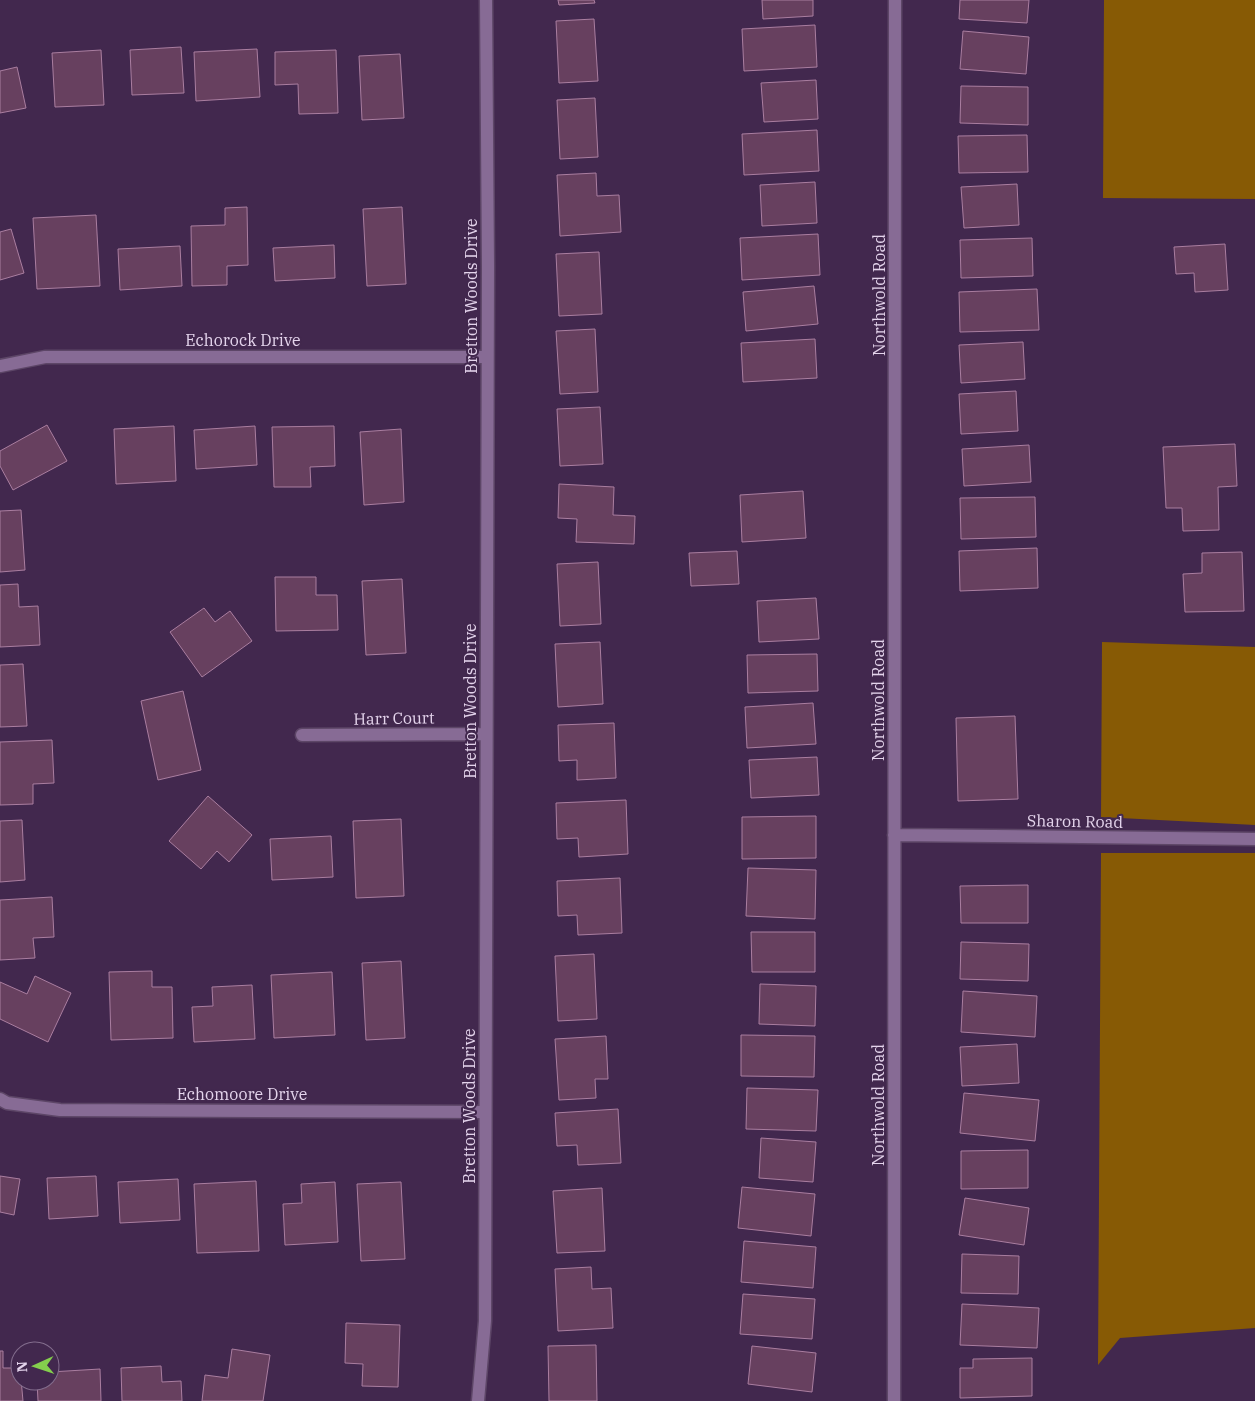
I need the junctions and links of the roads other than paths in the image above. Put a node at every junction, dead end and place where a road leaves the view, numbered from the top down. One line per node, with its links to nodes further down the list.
1 (486, 0): 3 (street, Bretton Woods Drive)
2 (895, 0): 7 (street, Northwold Road)
3 (487, 357): 4 (street, Echorock Drive); 5 (street, Bretton Woods Drive)
4 (0, 366)
5 (486, 734): 6 (street, Harr Court); 10 (street, Bretton Woods Drive)
6 (302, 735)
7 (894, 835): 8 (street, Sharon Road); 12 (street, Northwold Road)
8 (1255, 839)
9 (0, 1099): 10 (street, Echomoore Drive)
10 (485, 1112): 11 (street, Bretton Woods Drive)
11 (478, 1401)
12 (894, 1401)

